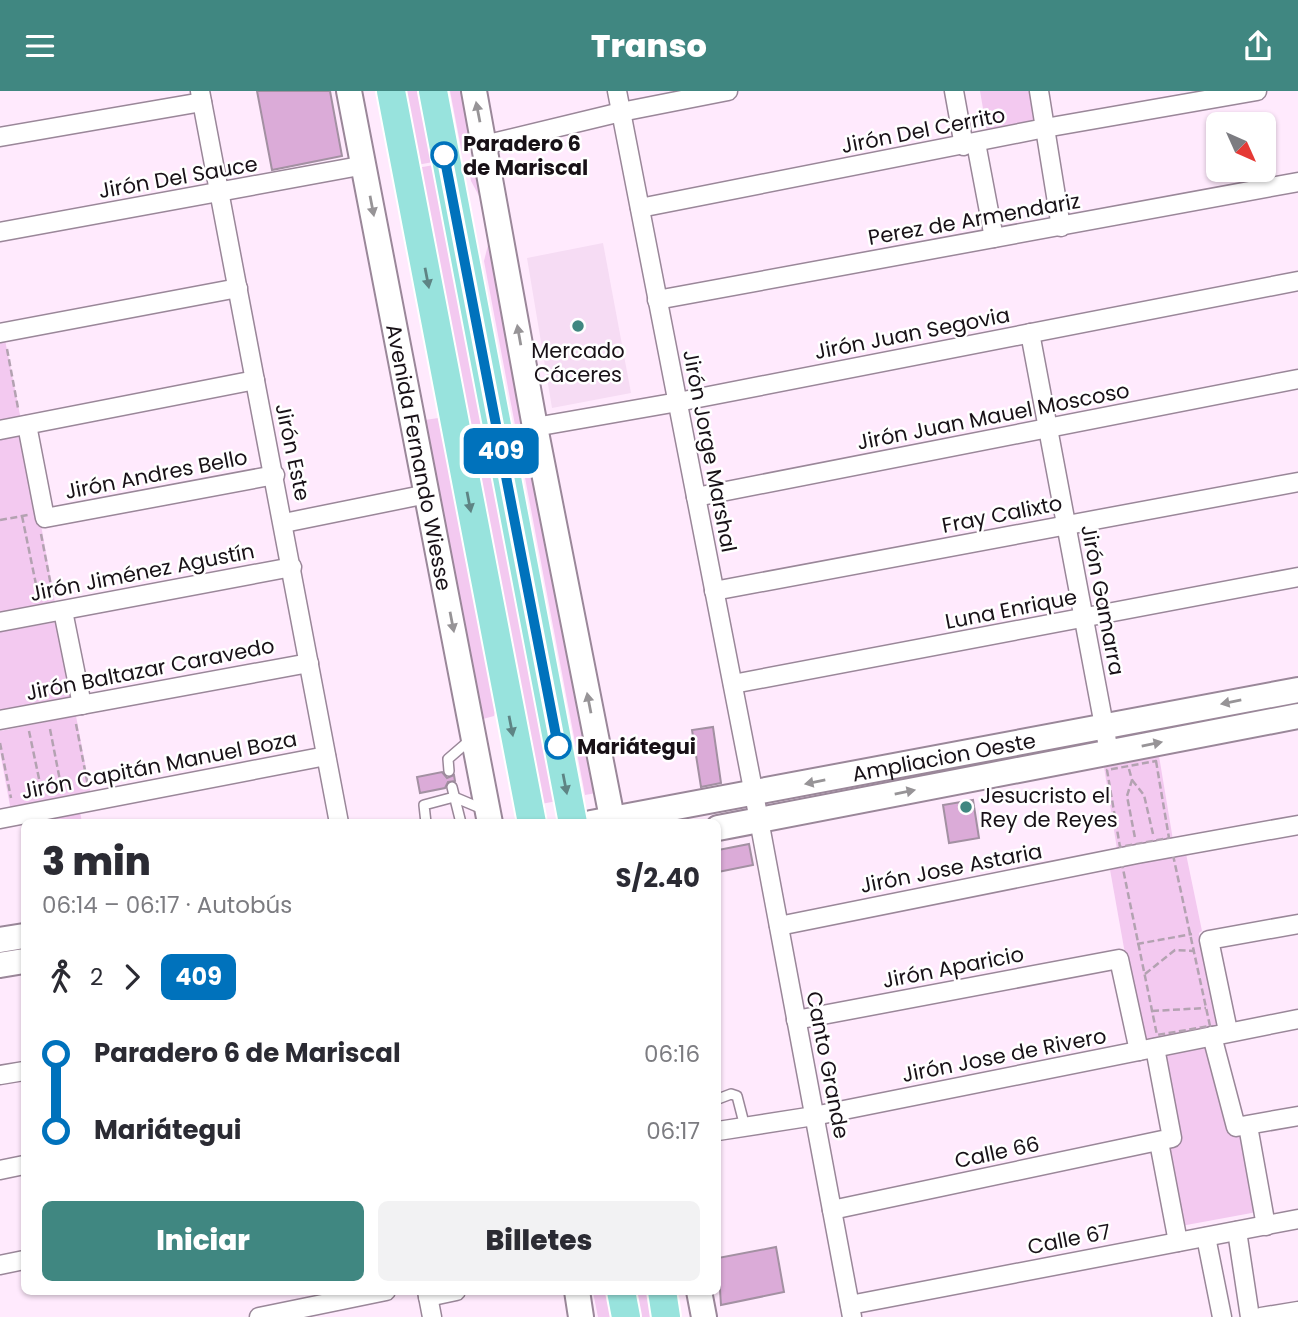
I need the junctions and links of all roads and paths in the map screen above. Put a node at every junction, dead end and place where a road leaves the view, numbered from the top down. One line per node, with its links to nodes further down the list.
1 (349, 91): 16 (main road, Avenida Fernando Wiesse)
2 (391, 91): 76 (main road, Avenida Fernando Wiesse, one-way to 76)
3 (433, 91): 77 (main road, one-way to 77)
4 (474, 91): 15 (main road, one-way to 4)
5 (617, 91): 11 (street, Jirón Jorge Marshal)
6 (728, 91): 11 (street)
7 (954, 91): 14 (street)
8 (1039, 91): 12 (street)
9 (1257, 91): 12 (street, Jirón Del Cerrito)
10 (201, 96): 13 (street); 18 (street, Jirón Este)
11 (621, 112): 15 (street); 19 (street, Jirón Jorge Marshal)
12 (1045, 128): 14 (street, Jirón Del Cerrito); 20 (street)
13 (0, 137)
14 (970, 144): 19 (street, Jirón Del Cerrito); 22 (street)
15 (484, 145): 32 (main road, one-way to 15)
16 (365, 165): 18 (street, Jirón Del Sauce); 37 (main road, Avenida Fernando Wiesse, one-way to 37)
17 (1298, 182): 20 (street, Perez de Armendariz)
18 (219, 192): 21 (street, Jirón Del Sauce); 24 (street, Jirón Este)
19 (640, 208): 25 (street, Jirón Jorge Marshal)
20 (1061, 227): 22 (street, Perez de Armendariz)
21 (0, 232)
22 (994, 238): 25 (street, Perez de Armendariz)
23 (1298, 281): 26 (street, Jirón Juan Segovia)
24 (238, 288): 27 (street); 29 (street, Jirón Este)
25 (657, 300): 30 (street, Jirón Jorge Marshal)
26 (1030, 333): 30 (street, Jirón Juan Segovia); 33 (street, Jirón Gamarra)
27 (3, 337): 31 (path)
28 (1298, 379): 33 (street, Jirón Juan Mauel Moscoso)
29 (255, 380): 31 (street); 35 (street, Jirón Este)
30 (678, 402): 32 (street, Jirón Juan Segovia); 38 (street, Jirón Jorge Marshal)
31 (23, 422): 34 (street); 40 (street)
32 (535, 427): 78 (main road, one-way to 32)
33 (1048, 428): 38 (street, Jirón Juan Mauel Moscoso); 43 (street, Jirón Gamarra)
34 (0, 430)
35 (275, 475): 40 (street, Jirón Andres Bello); 42 (street, Jirón Este)
36 (1298, 482): 43 (street, Fray Calixto)
37 (427, 494): 42 (street); 60 (main road, Avenida Fernando Wiesse, one-way to 60)
38 (696, 497): 46 (street, Jirón Jorge Marshal)
39 (22, 516): 40 (path); 41 (path); 47 (path)
40 (38, 516)
41 (0, 520)
42 (284, 523): 44 (street, Jirón Este)
43 (1066, 525): 46 (street, Fray Calixto); 49 (street, Jirón Gamarra)
44 (292, 567): 48 (street, Jirón Jiménez Agustín); 51 (street, Jirón Este)
45 (1298, 577): 49 (street, Luna Enrique)
46 (714, 591): 52 (street, Jirón Jorge Marshal)
47 (41, 609)
48 (63, 611): 50 (street, Jirón Jiménez Agustín); 54 (street)
49 (1083, 618): 52 (street, Luna Enrique); 59 (street, Jirón Gamarra)
50 (0, 622)
51 (309, 663): 54 (street, Jirón Baltazar Caravedo); 63 (street, Jirón Este)
52 (733, 684): 67 (street, Jirón Jorge Marshal)
53 (1298, 690): 59 (main road, Ampliacion Oeste, one-way to 59)
54 (78, 711): 56 (street, Jirón Baltazar Caravedo); 68 (path)
55 (1298, 716): 62 (main road, Ampliacion Oeste, one-way to 55)
56 (0, 720)
57 (49, 722): 69 (path)
58 (28, 726): 70 (path)
59 (1104, 726): 62 (street, Jirón Gamarra); 67 (main road, Ampliacion Oeste, one-way to 67)
60 (474, 737): 64 (lane); 72 (main road, Avenida Fernando Wiesse)
61 (0, 743): 71 (path)
62 (1121, 755): 65 (path); 80 (main road, Ampliacion Oeste, one-way to 62); 83 (path); 84 (path)
63 (326, 756): 71 (street, Jirón Capitán Manuel Boza); 73 (street, Jirón Este)
64 (449, 771)
65 (1132, 781): 83 (path); 84 (path)
66 (453, 792): 72 (lane); 74 (lane); 75 (lane)
67 (754, 793): 79 (main road, Ampliacion Oeste); 80 (street, Jirón Jorge Marshal)
68 (89, 794)
69 (64, 799)
70 (44, 803)
71 (6, 814)
72 (489, 817)
73 (338, 819)
74 (426, 819)
75 (460, 819)
76 (530, 819)
77 (572, 819)
78 (605, 819)
79 (616, 819)
80 (759, 820): 82 (main road, Ampliacion Oeste); 87 (street, Canto Grande)
81 (1298, 825): 87 (street, Jirón Jose Astaria)
82 (721, 827)
83 (1155, 841): 84 (path)
84 (1136, 845)
85 (1122, 864): 91 (path)
86 (1298, 924): 90 (street)
87 (779, 926): 98 (street, Canto Grande)
88 (21, 936): 89 (main road)
89 (0, 940)
90 (1199, 942): 91 (path); 94 (path); 99 (street)
91 (1137, 944): 94 (path)
92 (21, 962): 93 (main road)
93 (0, 965)
94 (1144, 975): 96 (path)
95 (1206, 1008): 96 (path)
96 (1152, 1011): 100 (path)
97 (1298, 1019): 99 (street, Jirón Jose de Rivero)
98 (796, 1020): 100 (street, Jirón Aparicio); 104 (street, Canto Grande)
99 (1220, 1033): 100 (street, Jirón Jose de Rivero); 107 (street)
100 (1150, 1045): 104 (street, Jirón Jose de Rivero); 109 (street)
101 (21, 1072): 102 (street)
102 (0, 1075)
103 (721, 1099): 106 (lane)
104 (814, 1116): 106 (street, Jirón Jose de Rivero); 112 (street, Canto Grande)
105 (1298, 1116): 107 (street)
106 (745, 1127): 108 (street, Jirón Jose de Rivero)
107 (1242, 1127): 114 (street)
108 (721, 1131)
109 (1166, 1140): 112 (street, Calle 66); 117 (street)
110 (21, 1166): 111 (street)
111 (0, 1170)
112 (832, 1210): 126 (street, Canto Grande)
113 (1298, 1219): 114 (street, Calle 67)
114 (1266, 1226): 115 (street, Calle 67)
115 (1237, 1231): 116 (street, Calle 67); 135 (street)
116 (1206, 1237): 117 (street, Calle 67); 134 (street)
117 (1178, 1241): 126 (street, Calle 67)
118 (21, 1261): 119 (street)
119 (0, 1265)
120 (366, 1295): 128 (street)
121 (428, 1295): 129 (street)
122 (578, 1295): 130 (main road)
123 (622, 1295): 131 (main road)
124 (663, 1295): 132 (main road)
125 (700, 1295): 133 (main road)
126 (851, 1311)
127 (1298, 1311): 136 (street)
128 (259, 1317)
129 (432, 1317)
130 (582, 1317)
131 (626, 1317)
132 (666, 1317)
133 (704, 1317)
134 (1222, 1317)
135 (1250, 1317)
136 (1261, 1317)

